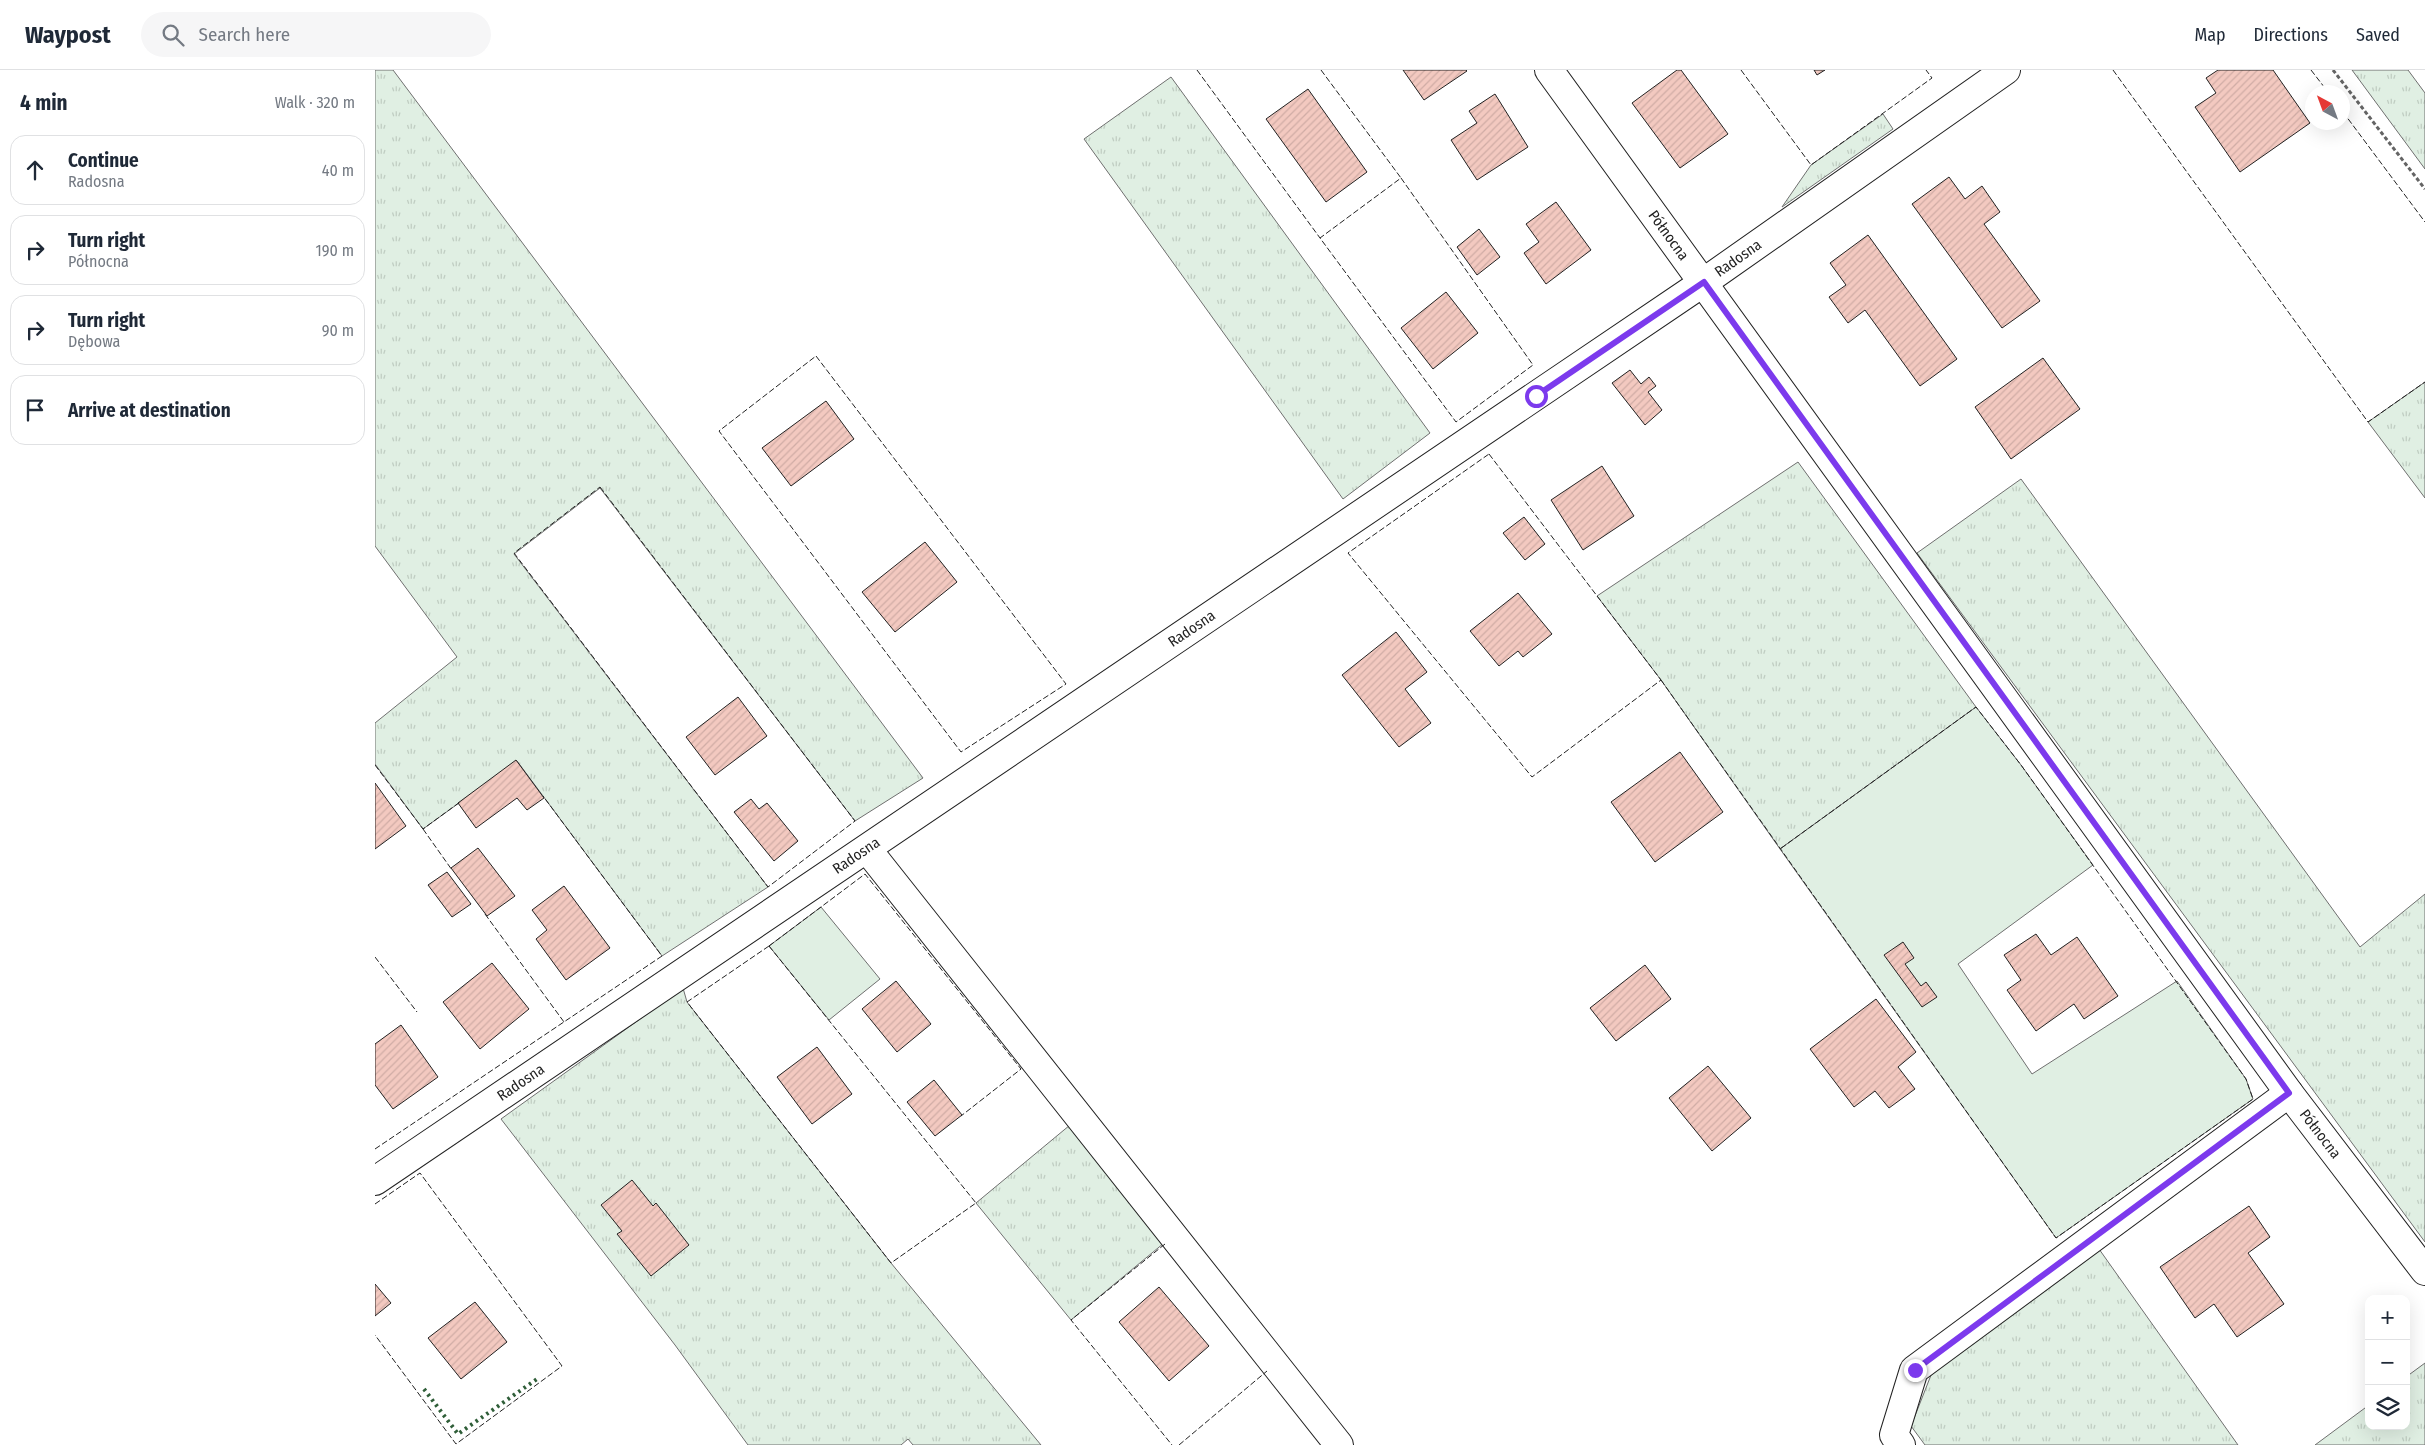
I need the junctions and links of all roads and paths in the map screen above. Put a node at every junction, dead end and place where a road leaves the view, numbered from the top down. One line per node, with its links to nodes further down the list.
1 (1549, 70): 5 (street, Północna)
2 (2006, 70): 5 (street, Radosna)
3 (2333, 70): 4 (path)
4 (2425, 188)
5 (1704, 282): 6 (street, Radosna); 7 (street, Północna)
6 (867, 848): 8 (street, Radosna); 10 (street)
7 (2289, 1093): 9 (street, Północna); 11 (street)
8 (375, 1181)
9 (2425, 1271)
10 (1339, 1445)
11 (1901, 1445)

